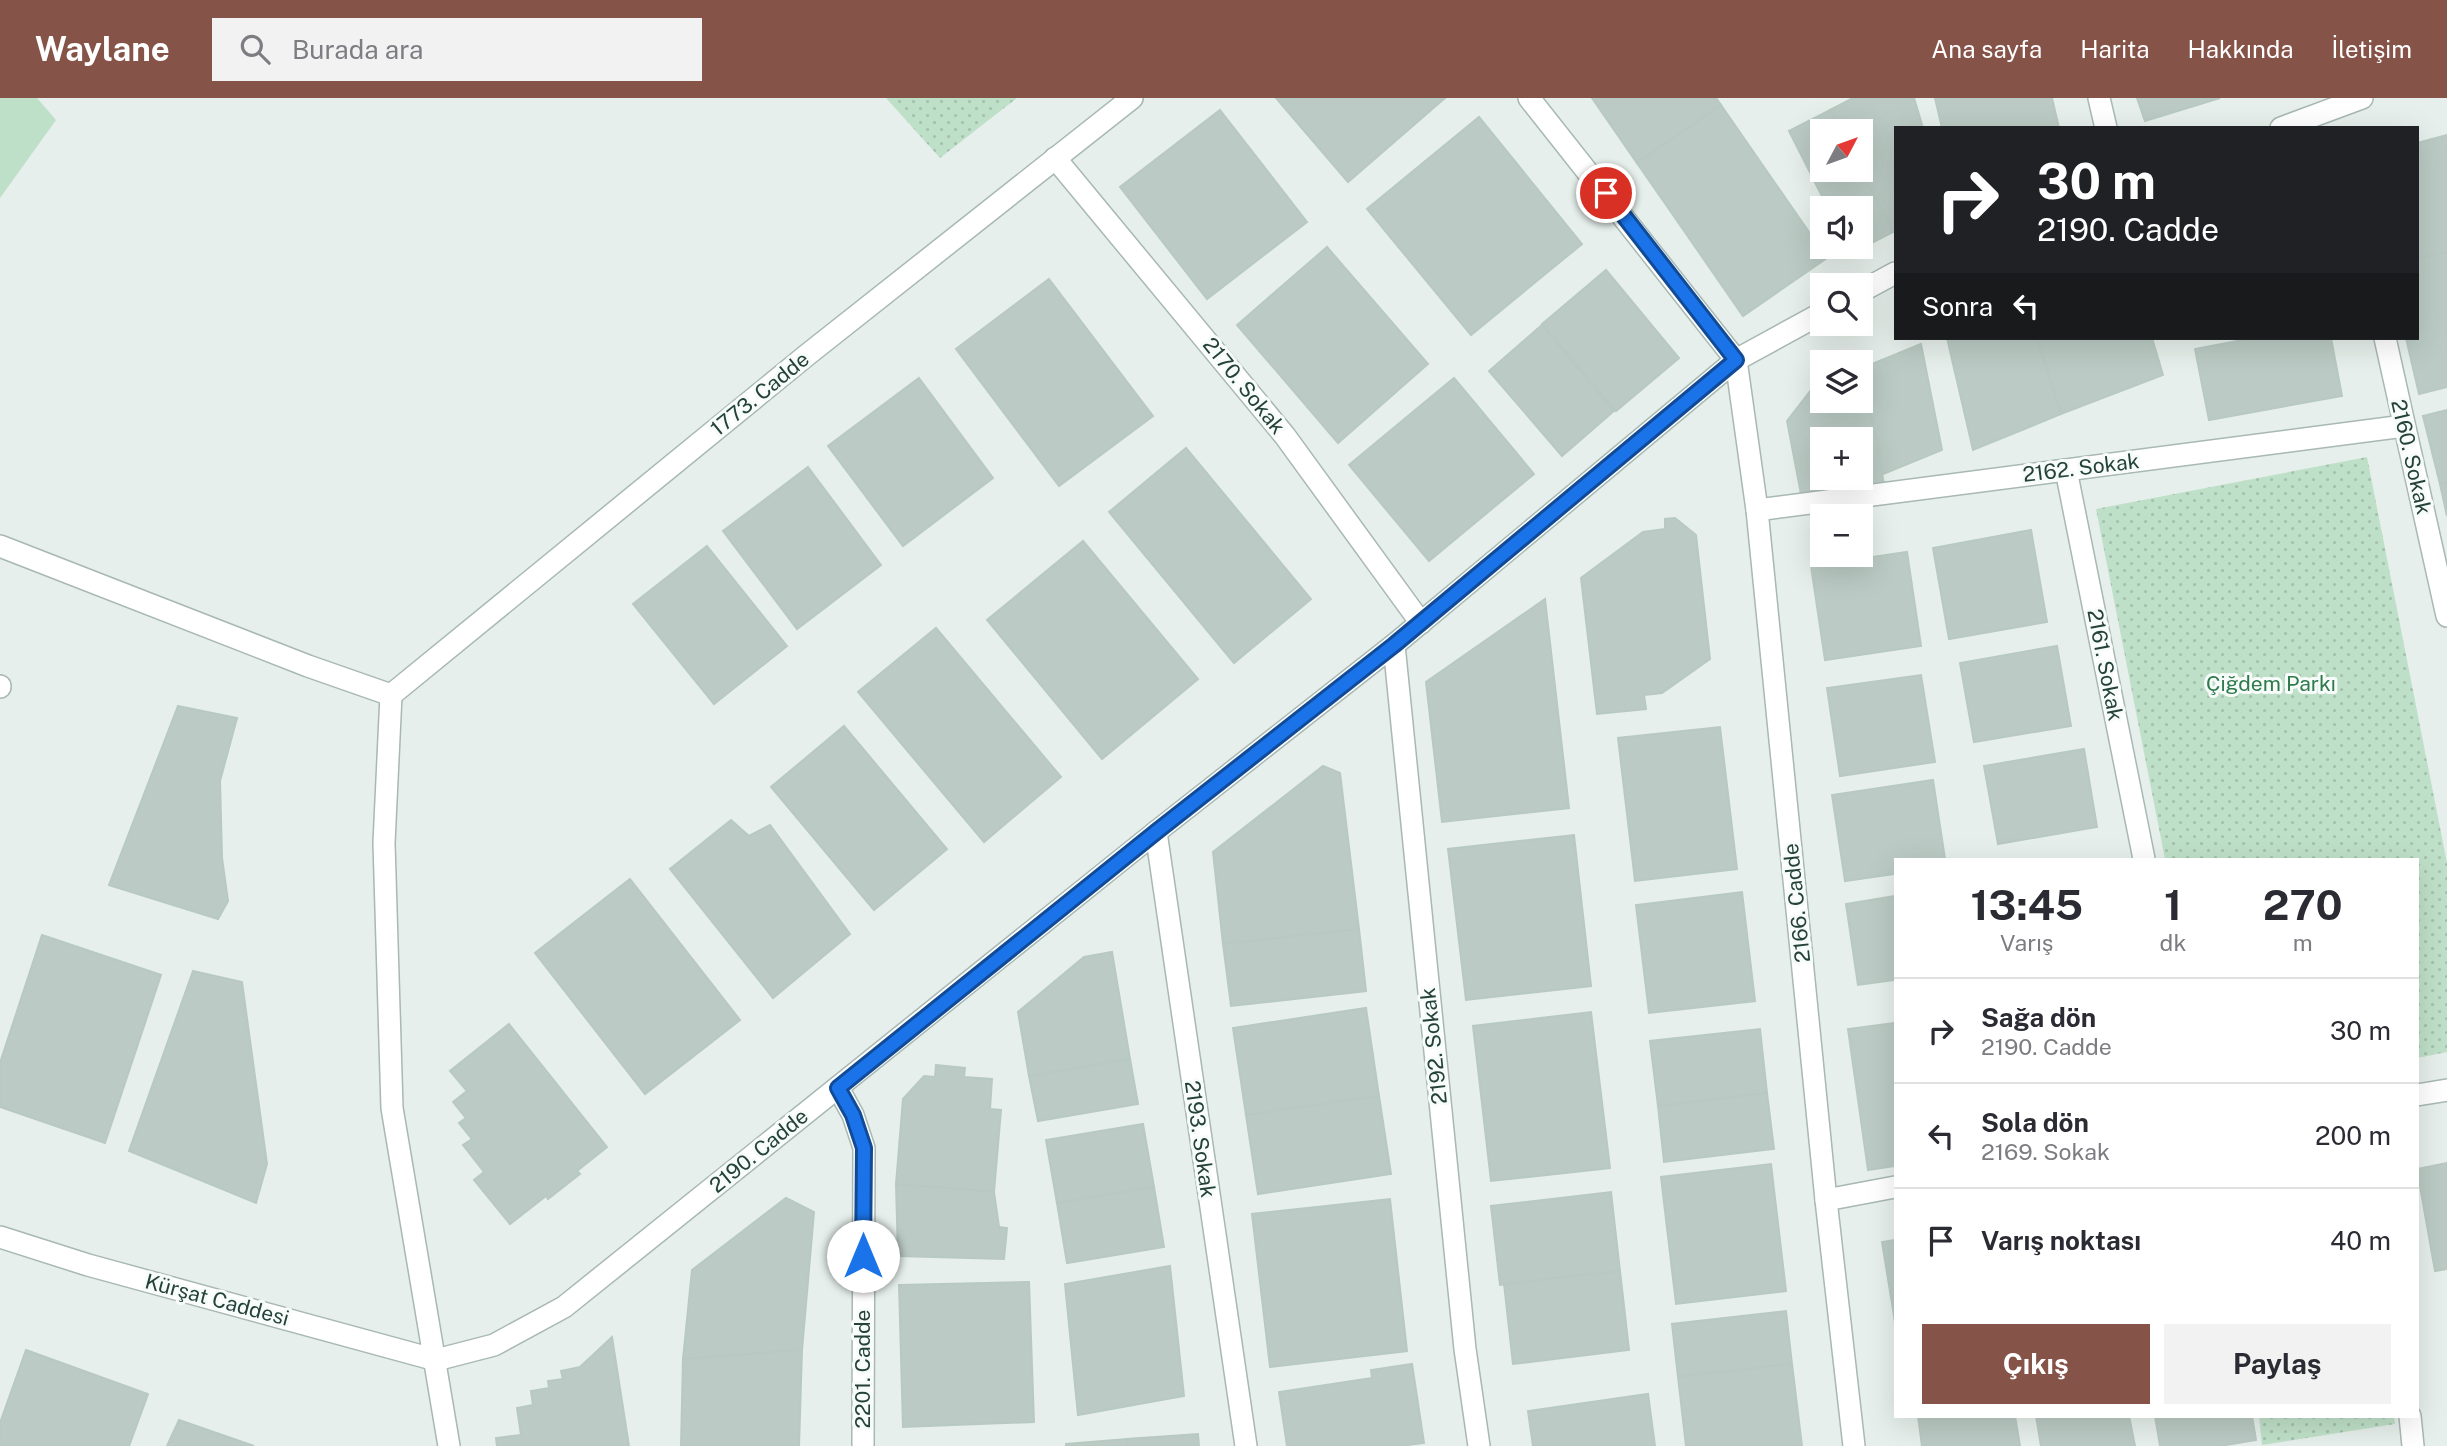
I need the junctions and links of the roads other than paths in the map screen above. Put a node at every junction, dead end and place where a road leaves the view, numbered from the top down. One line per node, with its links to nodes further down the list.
1 (1132, 98): 8 (street, 1773. Cadde)
2 (1529, 98): 13 (street)
3 (2099, 98): 6 (street)
4 (2362, 98): 5 (street)
5 (2335, 118): 7 (street)
6 (2106, 126)
7 (2292, 126)
8 (1055, 158): 19 (street, 2170. Sokak); 21 (street, 1773. Cadde)
9 (1894, 274): 10 (street)
10 (1873, 285)
11 (1810, 320): 13 (street, 2190. Cadde)
12 (2385, 340): 14 (street, 2160. Sokak)
13 (1736, 360): 16 (street, 2166. Cadde); 19 (street, 2190. Cadde)
14 (2404, 426): 15 (street, 2162. Sokak); 18 (street, 2160. Sokak)
15 (2066, 470): 16 (street, 2162. Sokak); 23 (street, 2161. Sokak)
16 (1757, 510): 28 (street, 2166. Cadde)
17 (0, 546): 21 (street)
18 (2447, 616)
19 (1421, 623): 20 (street, 2190. Cadde)
20 (1394, 645): 22 (street, 2190. Cadde); 35 (street, 2192. Sokak)
21 (391, 695): 30 (street)
22 (1156, 832): 24 (street, 2190. Cadde); 34 (street, 2193. Sokak)
23 (2144, 858)
24 (838, 1088): 30 (street, 2190. Cadde); 33 (street, 2201. Cadde)
25 (2447, 1090): 26 (street)
26 (2419, 1095)
27 (1894, 1187): 28 (street)
28 (1826, 1200): 36 (street, 2166. Cadde)
29 (0, 1237): 30 (street, Kürşat Caddesi)
30 (436, 1360): 32 (street)
31 (2410, 1418): 37 (street)
32 (449, 1446)
33 (863, 1446)
34 (1246, 1446)
35 (1479, 1446)
36 (1854, 1446)
37 (2413, 1446)

